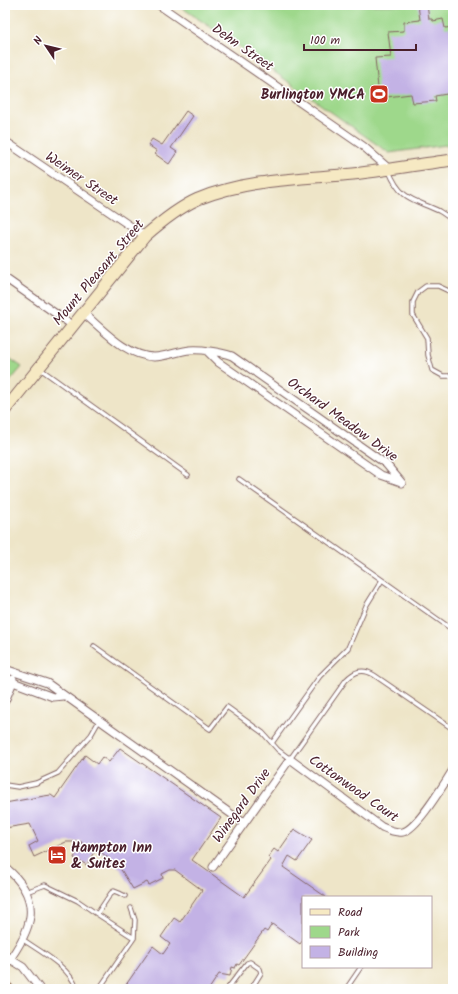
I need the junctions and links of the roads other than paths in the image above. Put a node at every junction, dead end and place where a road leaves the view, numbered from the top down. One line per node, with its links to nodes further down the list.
1 (159, 5): 4 (street, Dehn Street)
2 (5, 141): 6 (street, Weimer Street)
3 (453, 160): 4 (main road, Mount Pleasant Street)
4 (388, 168): 5 (lane); 6 (main road, Mount Pleasant Street)
5 (453, 220)
6 (145, 236): 9 (main road, Mount Pleasant Street)
7 (5, 278): 10 (street)
8 (453, 293): 13 (lane)
9 (82, 312): 10 (main road, Mount Pleasant Street); 11 (street, Orchard Meadow Drive)
10 (72, 325): 12 (main road, Mount Pleasant Street)
11 (206, 351): 11 (street, Orchard Meadow Drive)
12 (39, 368): 14 (main road, Mount Pleasant Street); 15 (lane)
13 (453, 376)
14 (5, 410)
15 (188, 474)
16 (240, 479): 17 (lane)
17 (382, 580): 18 (lane); 28 (lane)
18 (453, 630)
19 (94, 646): 28 (lane)
20 (5, 668): 21 (street)
21 (14, 671): 22 (street); 23 (street); 24 (street)
22 (5, 679): 23 (street)
23 (13, 682): 24 (street); 25 (street)
24 (63, 696): 26 (street)
25 (5, 700)
26 (99, 721): 31 (lane); 32 (street)
27 (453, 729): 29 (lane)
28 (272, 743): 29 (lane)
29 (290, 759): 30 (street, Cottonwood Court); 32 (street, Winegard Drive)
30 (453, 770)
31 (5, 785)
32 (244, 823): 34 (street, Winegard Drive)
33 (5, 867): 35 (street)
34 (212, 867)
35 (26, 892): 38 (lane); 40 (street)
36 (125, 896): 38 (lane)
37 (131, 908): 39 (lane)
38 (97, 914): 39 (lane)
39 (134, 938): 46 (lane)
40 (22, 939): 41 (street); 45 (lane)
41 (8, 957): 42 (street); 44 (street)
42 (5, 966)
43 (360, 968): 49 (lane)
44 (40, 989)
45 (77, 989)
46 (99, 989)
47 (227, 989): 48 (lane)
48 (251, 989)
49 (346, 989)

